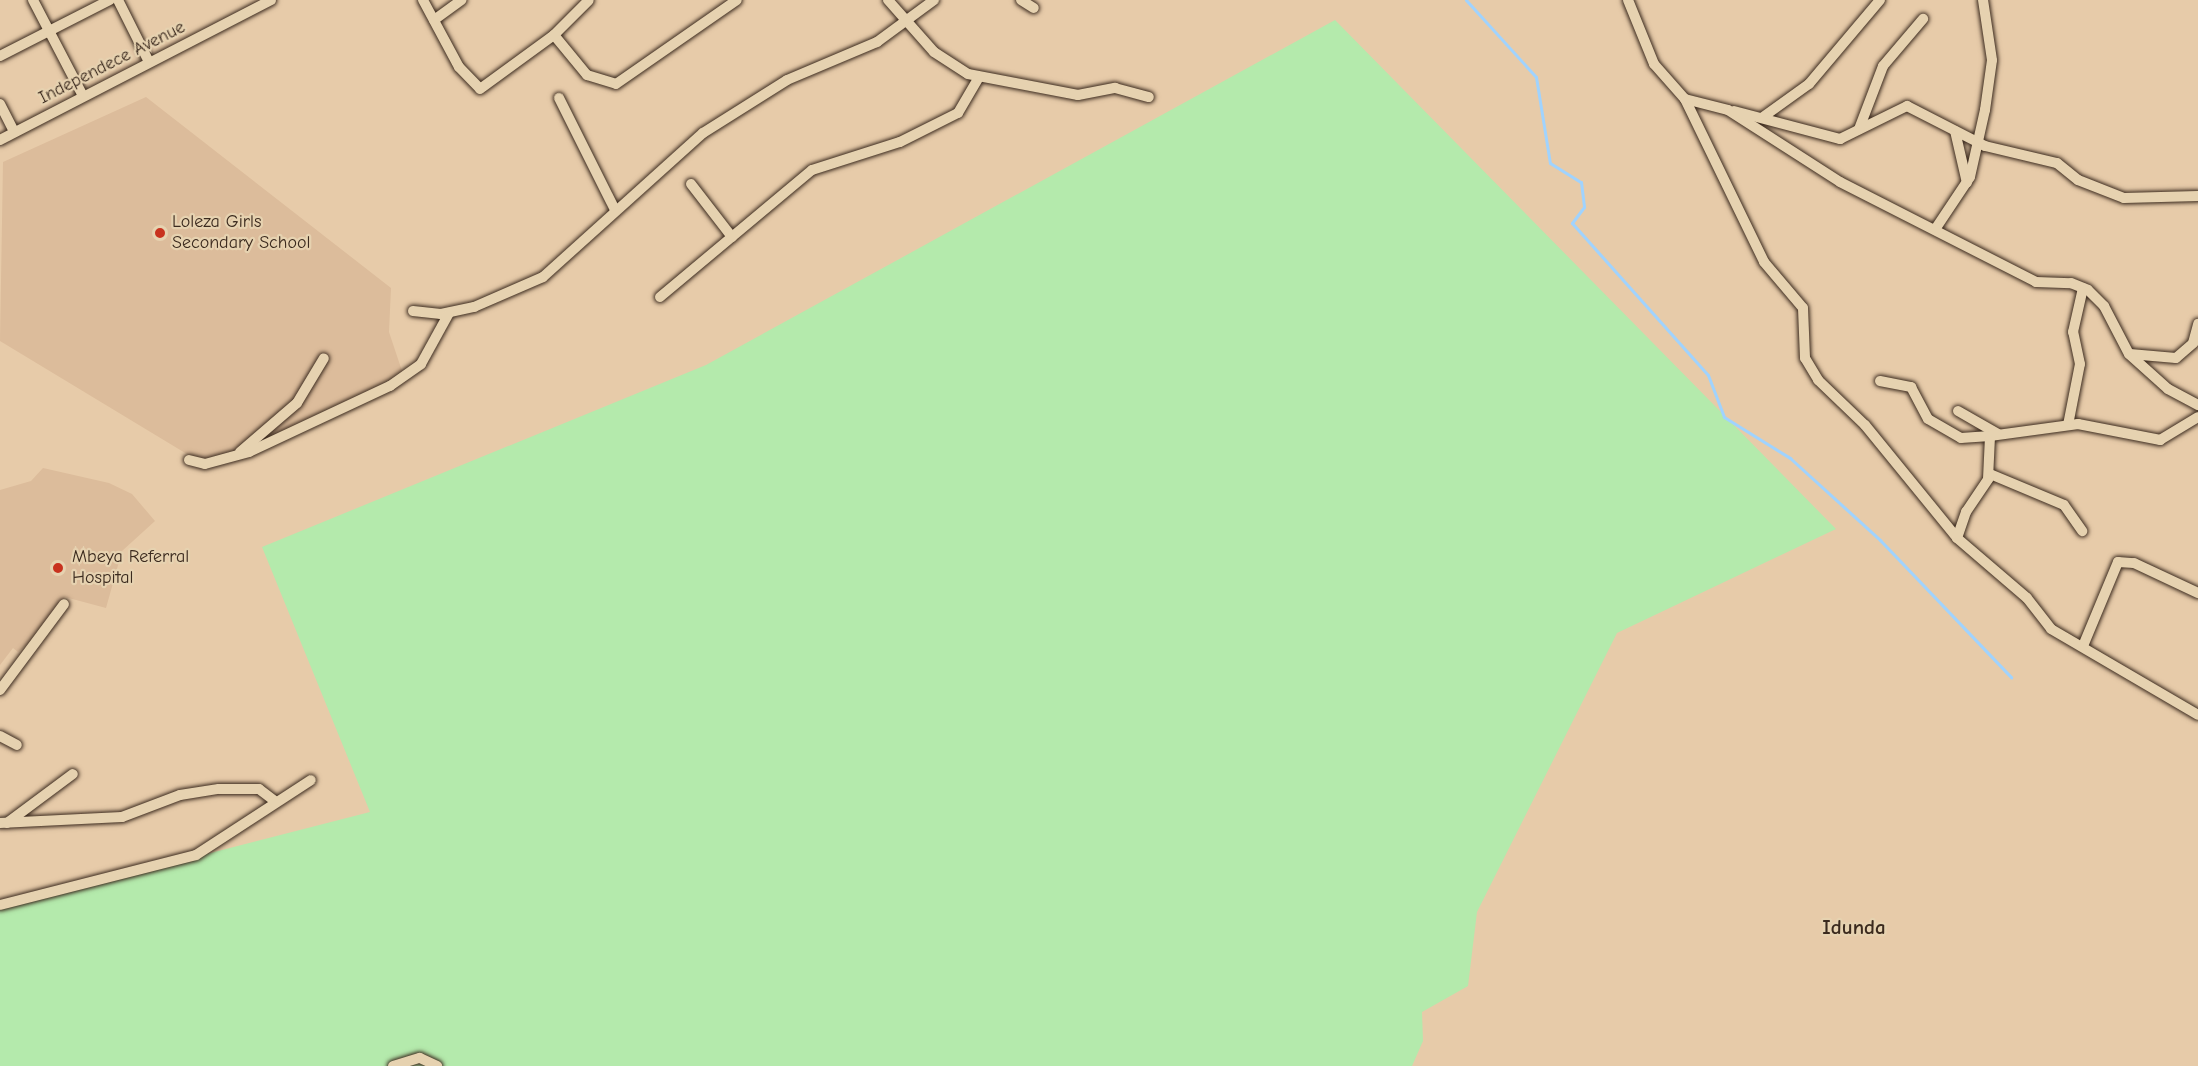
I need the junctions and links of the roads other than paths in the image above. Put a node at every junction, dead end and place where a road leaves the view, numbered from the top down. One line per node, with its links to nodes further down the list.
1 (33, 0): 19 (street)
2 (110, 0): 19 (street)
3 (118, 0): 22 (street)
4 (271, 0): 22 (street, Independece Avenue)
5 (423, 0): 17 (street)
6 (462, 0): 17 (street)
7 (589, 0): 20 (street)
8 (737, 0): 20 (street)
9 (888, 0): 18 (street)
10 (934, 0): 18 (street)
11 (1021, 0): 15 (street)
12 (1628, 0): 27 (street)
13 (1880, 0): 30 (street)
14 (1983, 0): 35 (street)
15 (1034, 8)
16 (1923, 19): 31 (street)
17 (434, 20): 20 (street)
18 (906, 22): 23 (street); 39 (street)
19 (49, 31): 21 (street); 24 (street)
20 (554, 35)
21 (0, 56)
22 (149, 62): 24 (street, Independece Avenue)
23 (979, 77): 25 (street); 41 (street)
24 (83, 96): 33 (street, Independece Avenue)
25 (1149, 97)
26 (559, 98): 39 (street)
27 (1685, 99): 29 (street); 60 (street)
28 (0, 104): 33 (street)
29 (1728, 110): 30 (street); 40 (street)
30 (1763, 117): 31 (street)
31 (1859, 129): 32 (street)
32 (1955, 130): 35 (street); 36 (street)
33 (14, 132): 34 (street, Independece Avenue)
34 (0, 140)
35 (1977, 142): 36 (street); 38 (street)
36 (1967, 183): 40 (street)
37 (691, 184): 41 (street)
38 (2198, 196)
39 (615, 210): 45 (street)
40 (1936, 228): 42 (street)
41 (732, 237): 43 (street)
42 (2083, 288): 48 (street); 54 (street)
43 (660, 297)
44 (413, 311): 45 (street)
45 (449, 313): 56 (street)
46 (2198, 324): 47 (street)
47 (2193, 352): 48 (street)
48 (2129, 354): 51 (street)
49 (324, 358): 56 (street)
50 (1880, 381): 55 (street)
51 (2198, 405)
52 (1958, 411): 55 (street)
53 (2198, 417): 54 (street)
54 (2068, 424): 55 (street)
55 (1994, 435): 58 (street)
56 (236, 456): 57 (street)
57 (189, 460)
58 (1990, 474): 59 (street); 60 (street)
59 (2082, 531)
60 (1957, 538): 63 (street)
61 (2198, 593): 63 (street)
62 (64, 604): 64 (street)
63 (2083, 646): 65 (street)
64 (0, 690)
65 (2198, 715)
66 (0, 736): 67 (street)
67 (17, 745)
68 (74, 774): 71 (street)
69 (311, 780): 70 (street)
70 (276, 802): 71 (street); 72 (street)
71 (4, 823)
72 (0, 904)
73 (393, 1066): 74 (street)
74 (436, 1066)

